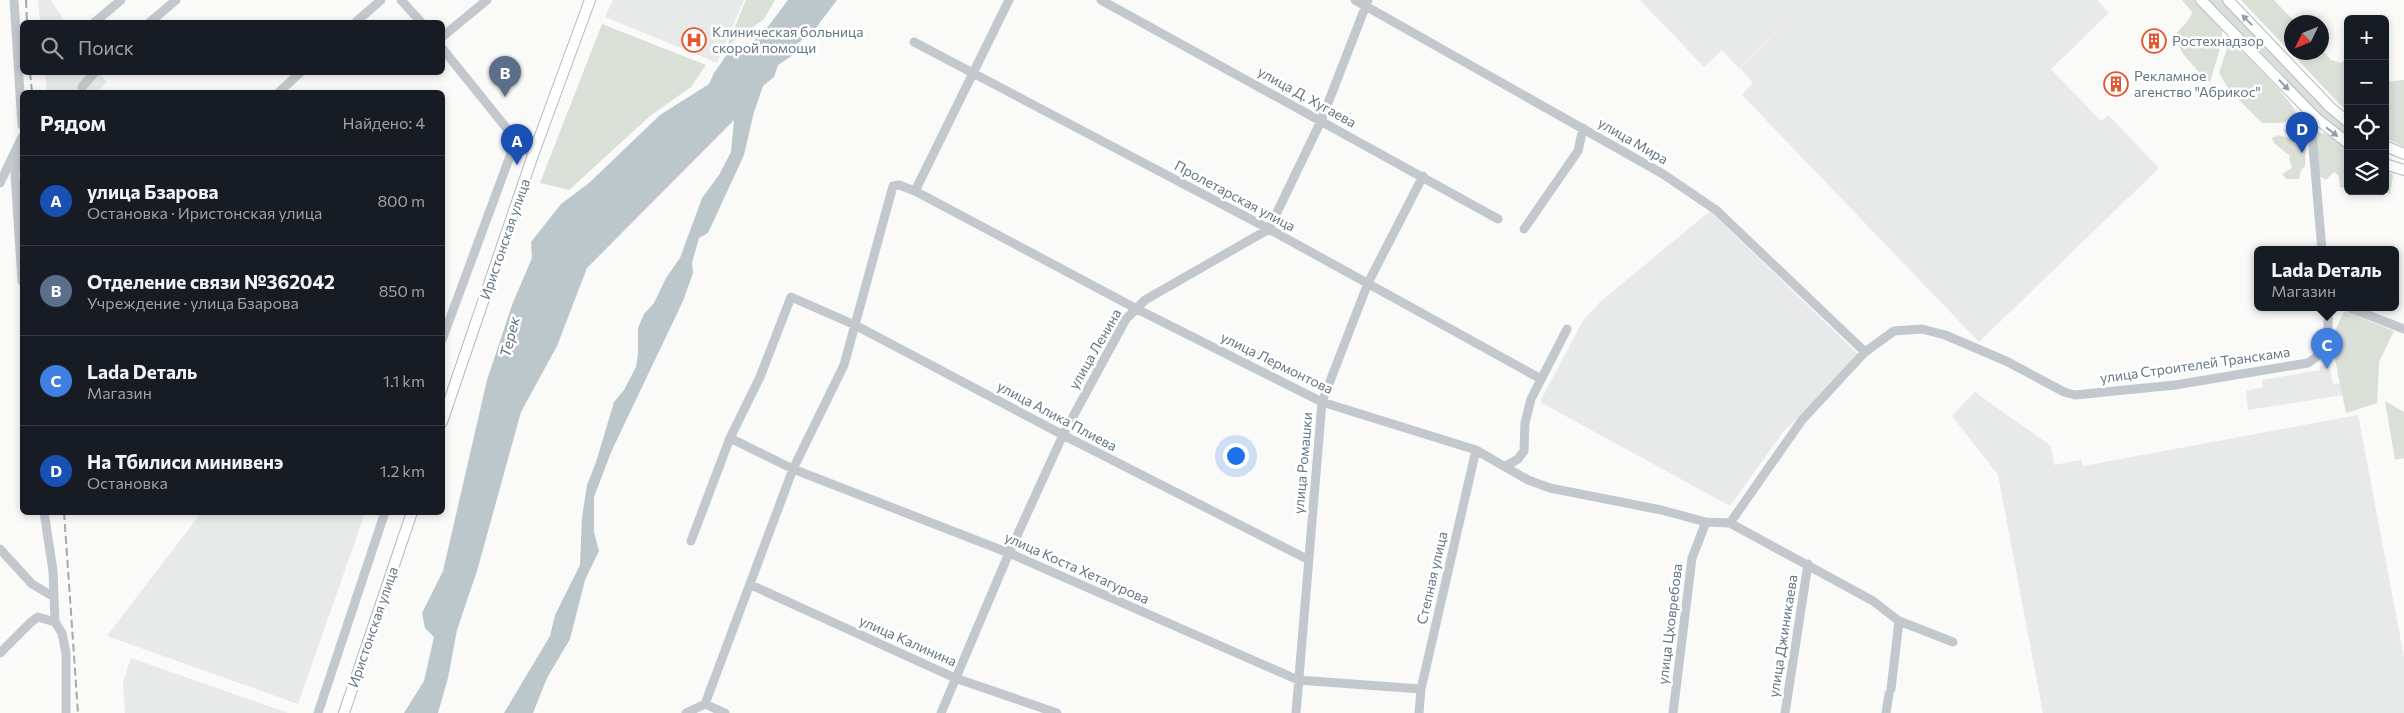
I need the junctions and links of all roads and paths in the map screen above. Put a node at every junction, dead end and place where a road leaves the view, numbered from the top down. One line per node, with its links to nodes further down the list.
1 (14, 0): 26 (street)
2 (121, 0): 14 (street)
3 (176, 0): 15 (street)
4 (381, 0): 16 (street)
5 (401, 0): 17 (street)
6 (487, 0): 18 (street)
7 (590, 0): 37 (main road, Иристонская улица)
8 (1010, 0): 21 (street)
9 (1101, 0): 29 (street, улица Д. Хугаева)
10 (1354, 0): 13 (street, улица Мира)
11 (2201, 0): 27 (main road, one-way to 27)
12 (2228, 0): 28 (main road, one-way to 12)
13 (1367, 3): 29 (street); 30 (street, улица Мира)
14 (97, 20)
15 (152, 20)
16 (358, 20)
17 (419, 20)
18 (445, 35)
19 (914, 42): 21 (street, Пролетарская улица)
20 (445, 52): 31 (street)
21 (972, 73): 42 (street); 44 (street, Пролетарская улица)
22 (92, 75): 24 (street)
23 (298, 75): 25 (street)
24 (82, 87)
25 (281, 90)
26 (20, 94)
27 (2310, 112): 32 (main road, one-way to 32); 46 (street)
28 (2344, 119)
29 (1321, 121): 40 (street, улица Д. Хугаева); 44 (street)
30 (1583, 128): 45 (street); 58 (street, улица Мира)
31 (516, 140): 37 (street); 51 (street)
32 (2344, 140)
33 (20, 143): 35 (street)
34 (2389, 148): 36 (main road)
35 (17, 152): 41 (street); 47 (street)
36 (2404, 154)
37 (533, 155): 61 (main road, Иристонская улица)
38 (2389, 165): 39 (main road)
39 (2404, 170)
40 (1424, 176): 43 (street, улица Д. Хугаева); 48 (street, улица Ромашки)
41 (0, 183)
42 (915, 191): 49 (street, улица Лермонтова); 54 (street, улица Лермонтова)
43 (1498, 219)
44 (1269, 229): 48 (street, Пролетарская улица); 49 (street, улица Ленина)
45 (1524, 229)
46 (2322, 246)
47 (20, 251)
48 (1368, 283): 59 (street, Пролетарская улица); 60 (street, улица Ромашки)
49 (1136, 308): 60 (street, улица Лермонтова); 62 (street, улица Ленина)
50 (445, 309): 51 (street)
51 (452, 311): 57 (street)
52 (2328, 311): 58 (street, улица Строителей Транскама)
53 (2358, 311): 56 (street)
54 (855, 325): 62 (street, улица Алика Плиева); 63 (street, улица Алика Плиева); 66 (street)
55 (1567, 329): 59 (street)
56 (2404, 329)
57 (445, 331)
58 (1866, 352): 71 (street)
59 (1541, 379): 65 (street)
60 (1322, 402): 64 (street, улица Лермонтова); 75 (street, улица Ромашки)
61 (445, 413)
62 (1063, 435): 74 (street, улица Ленина); 75 (street, улица Алика Плиева)
63 (730, 438): 66 (street, улица Коста Хетагурова); 72 (street)
64 (1476, 450): 65 (street, улица Лермонтова); 85 (street, Степная улица)
65 (1506, 466): 70 (street, улица Лермонтова)
66 (793, 469): 74 (street, улица Коста Хетагурова); 77 (street)
67 (44, 515): 78 (street)
68 (384, 515): 88 (street)
69 (411, 515): 89 (main road, Иристонская улица)
70 (1706, 522): 71 (street); 96 (street, улица Цховребова)
71 (1730, 523): 76 (street)
72 (691, 541)
73 (0, 549): 78 (street)
74 (1009, 553): 83 (street, улица Ленина); 84 (street, улица Коста Хетагурова)
75 (1309, 560): 84 (street, улица Ромашки)
76 (1808, 564): 79 (street); 97 (street, улица Джиникаева)
77 (751, 585): 83 (street, улица Калинина); 86 (street)
78 (54, 597): 80 (street)
79 (1900, 621): 81 (street); 98 (street)
80 (55, 622): 82 (street); 87 (street)
81 (1953, 642)
82 (0, 653)
83 (955, 678): 92 (street, улица Ленина); 93 (street, улица Калинина)
84 (1298, 680): 85 (street, улица Коста Хетагурова); 94 (street, улица Ромашки)
85 (1421, 689): 95 (street, Степная улица)
86 (705, 704): 90 (street); 91 (street)
87 (65, 712)
88 (318, 713)
89 (344, 713)
90 (686, 713)
91 (725, 713)
92 (941, 713)
93 (1057, 713)
94 (1296, 713)
95 (1420, 713)
96 (1672, 713)
97 (1785, 713)
98 (1886, 713)

